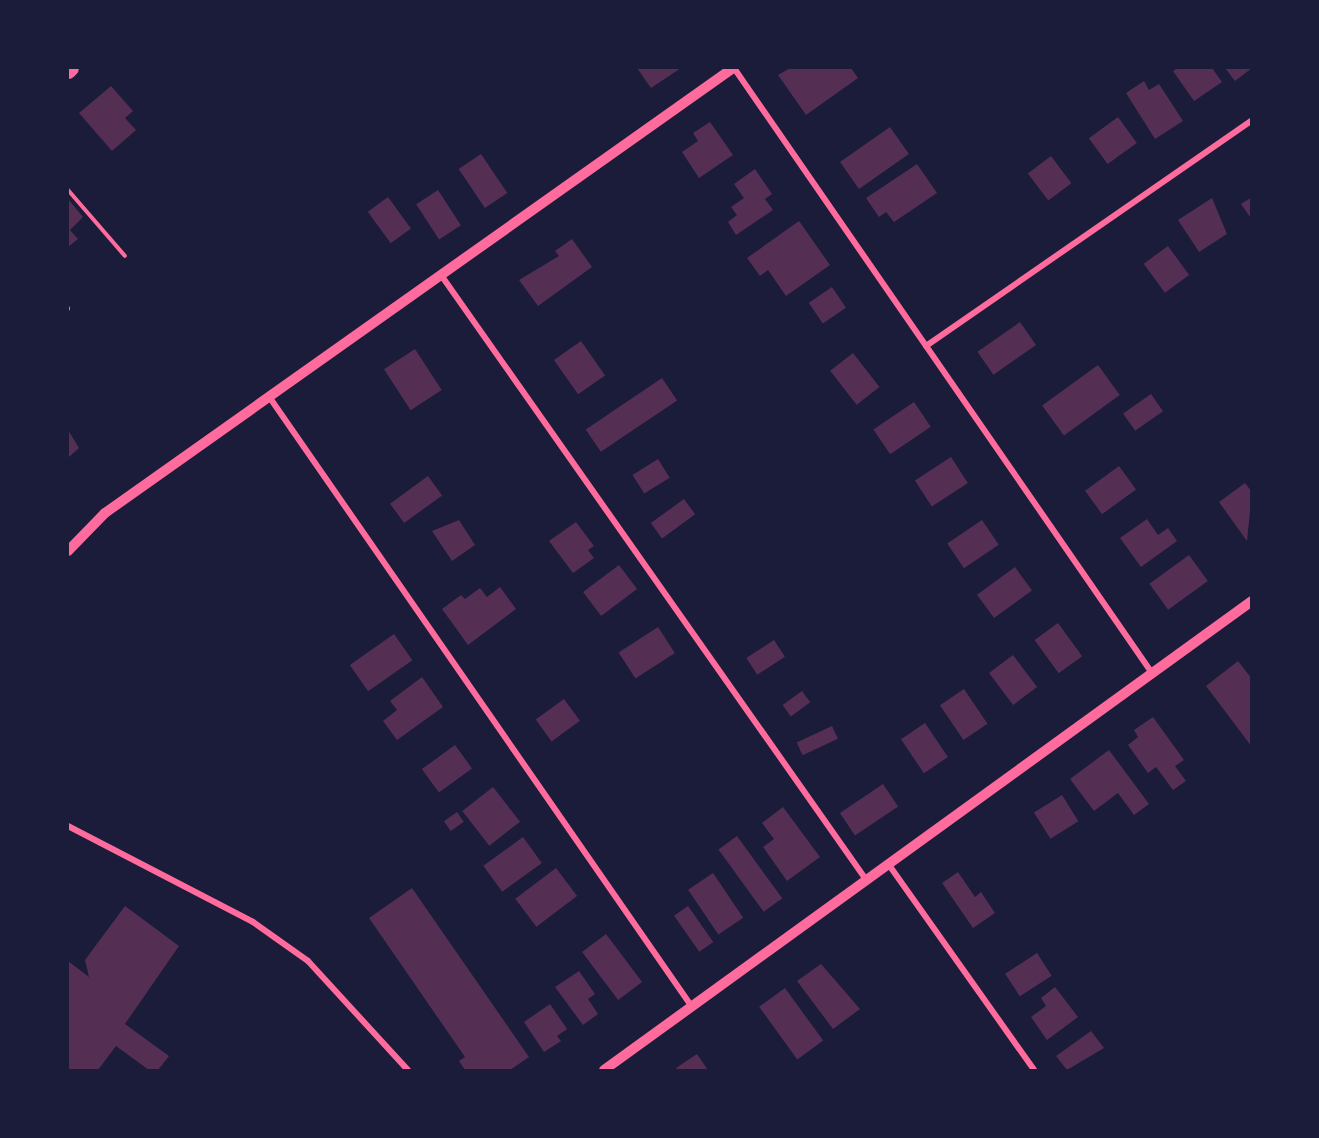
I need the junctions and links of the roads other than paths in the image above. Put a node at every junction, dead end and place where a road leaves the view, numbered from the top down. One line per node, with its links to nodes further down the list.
1 (71, 68): 3 (main road)
2 (733, 68): 5 (street); 6 (street)
3 (68, 71)
4 (1251, 120): 6 (street)
5 (441, 275): 7 (street); 13 (street)
6 (926, 346): 10 (street)
7 (270, 398): 8 (street); 14 (street)
8 (68, 551)
9 (1251, 601): 10 (street)
10 (1152, 673): 12 (street)
11 (68, 826): 15 (street)
12 (889, 865): 13 (street); 17 (street)
13 (867, 881): 14 (street)
14 (692, 1007): 16 (street)
15 (408, 1071)
16 (604, 1071)
17 (1034, 1071)

